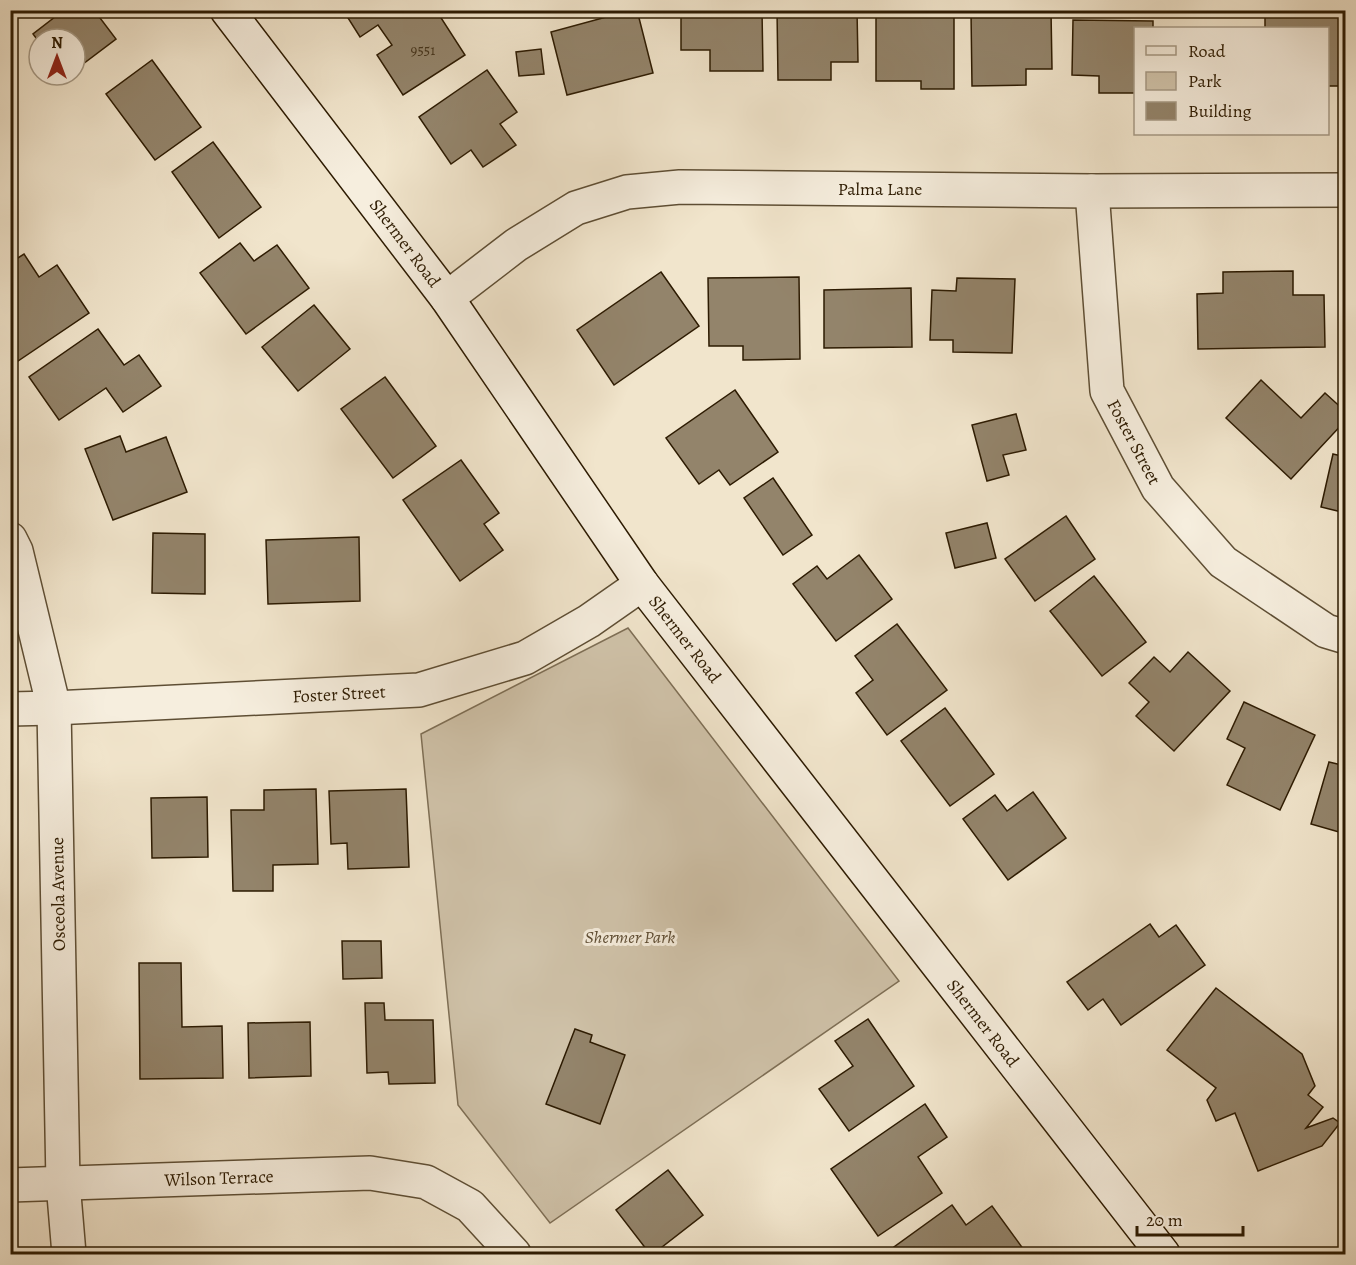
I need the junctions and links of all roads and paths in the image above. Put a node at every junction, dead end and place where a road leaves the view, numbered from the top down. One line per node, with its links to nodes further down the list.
1 (227, 10): 4 (street, Shermer Road)
2 (1346, 190): 3 (street, Palma Lane)
3 (1092, 191): 4 (street, Palma Lane); 7 (street, Foster Street)
4 (447, 298): 6 (street, Shermer Road)
5 (10, 539): 8 (street, Osceola Avenue)
6 (642, 584): 8 (street, Foster Street); 14 (street, Shermer Road)
7 (1346, 637)
8 (54, 708): 9 (street, Foster Street); 10 (street, Osceola Avenue)
9 (10, 709)
10 (63, 1183): 11 (street, Wilson Terrace); 12 (street, Osceola Avenue); 13 (street, Wilson Terrace)
11 (10, 1185)
12 (69, 1254)
13 (514, 1254)
14 (1162, 1254)

